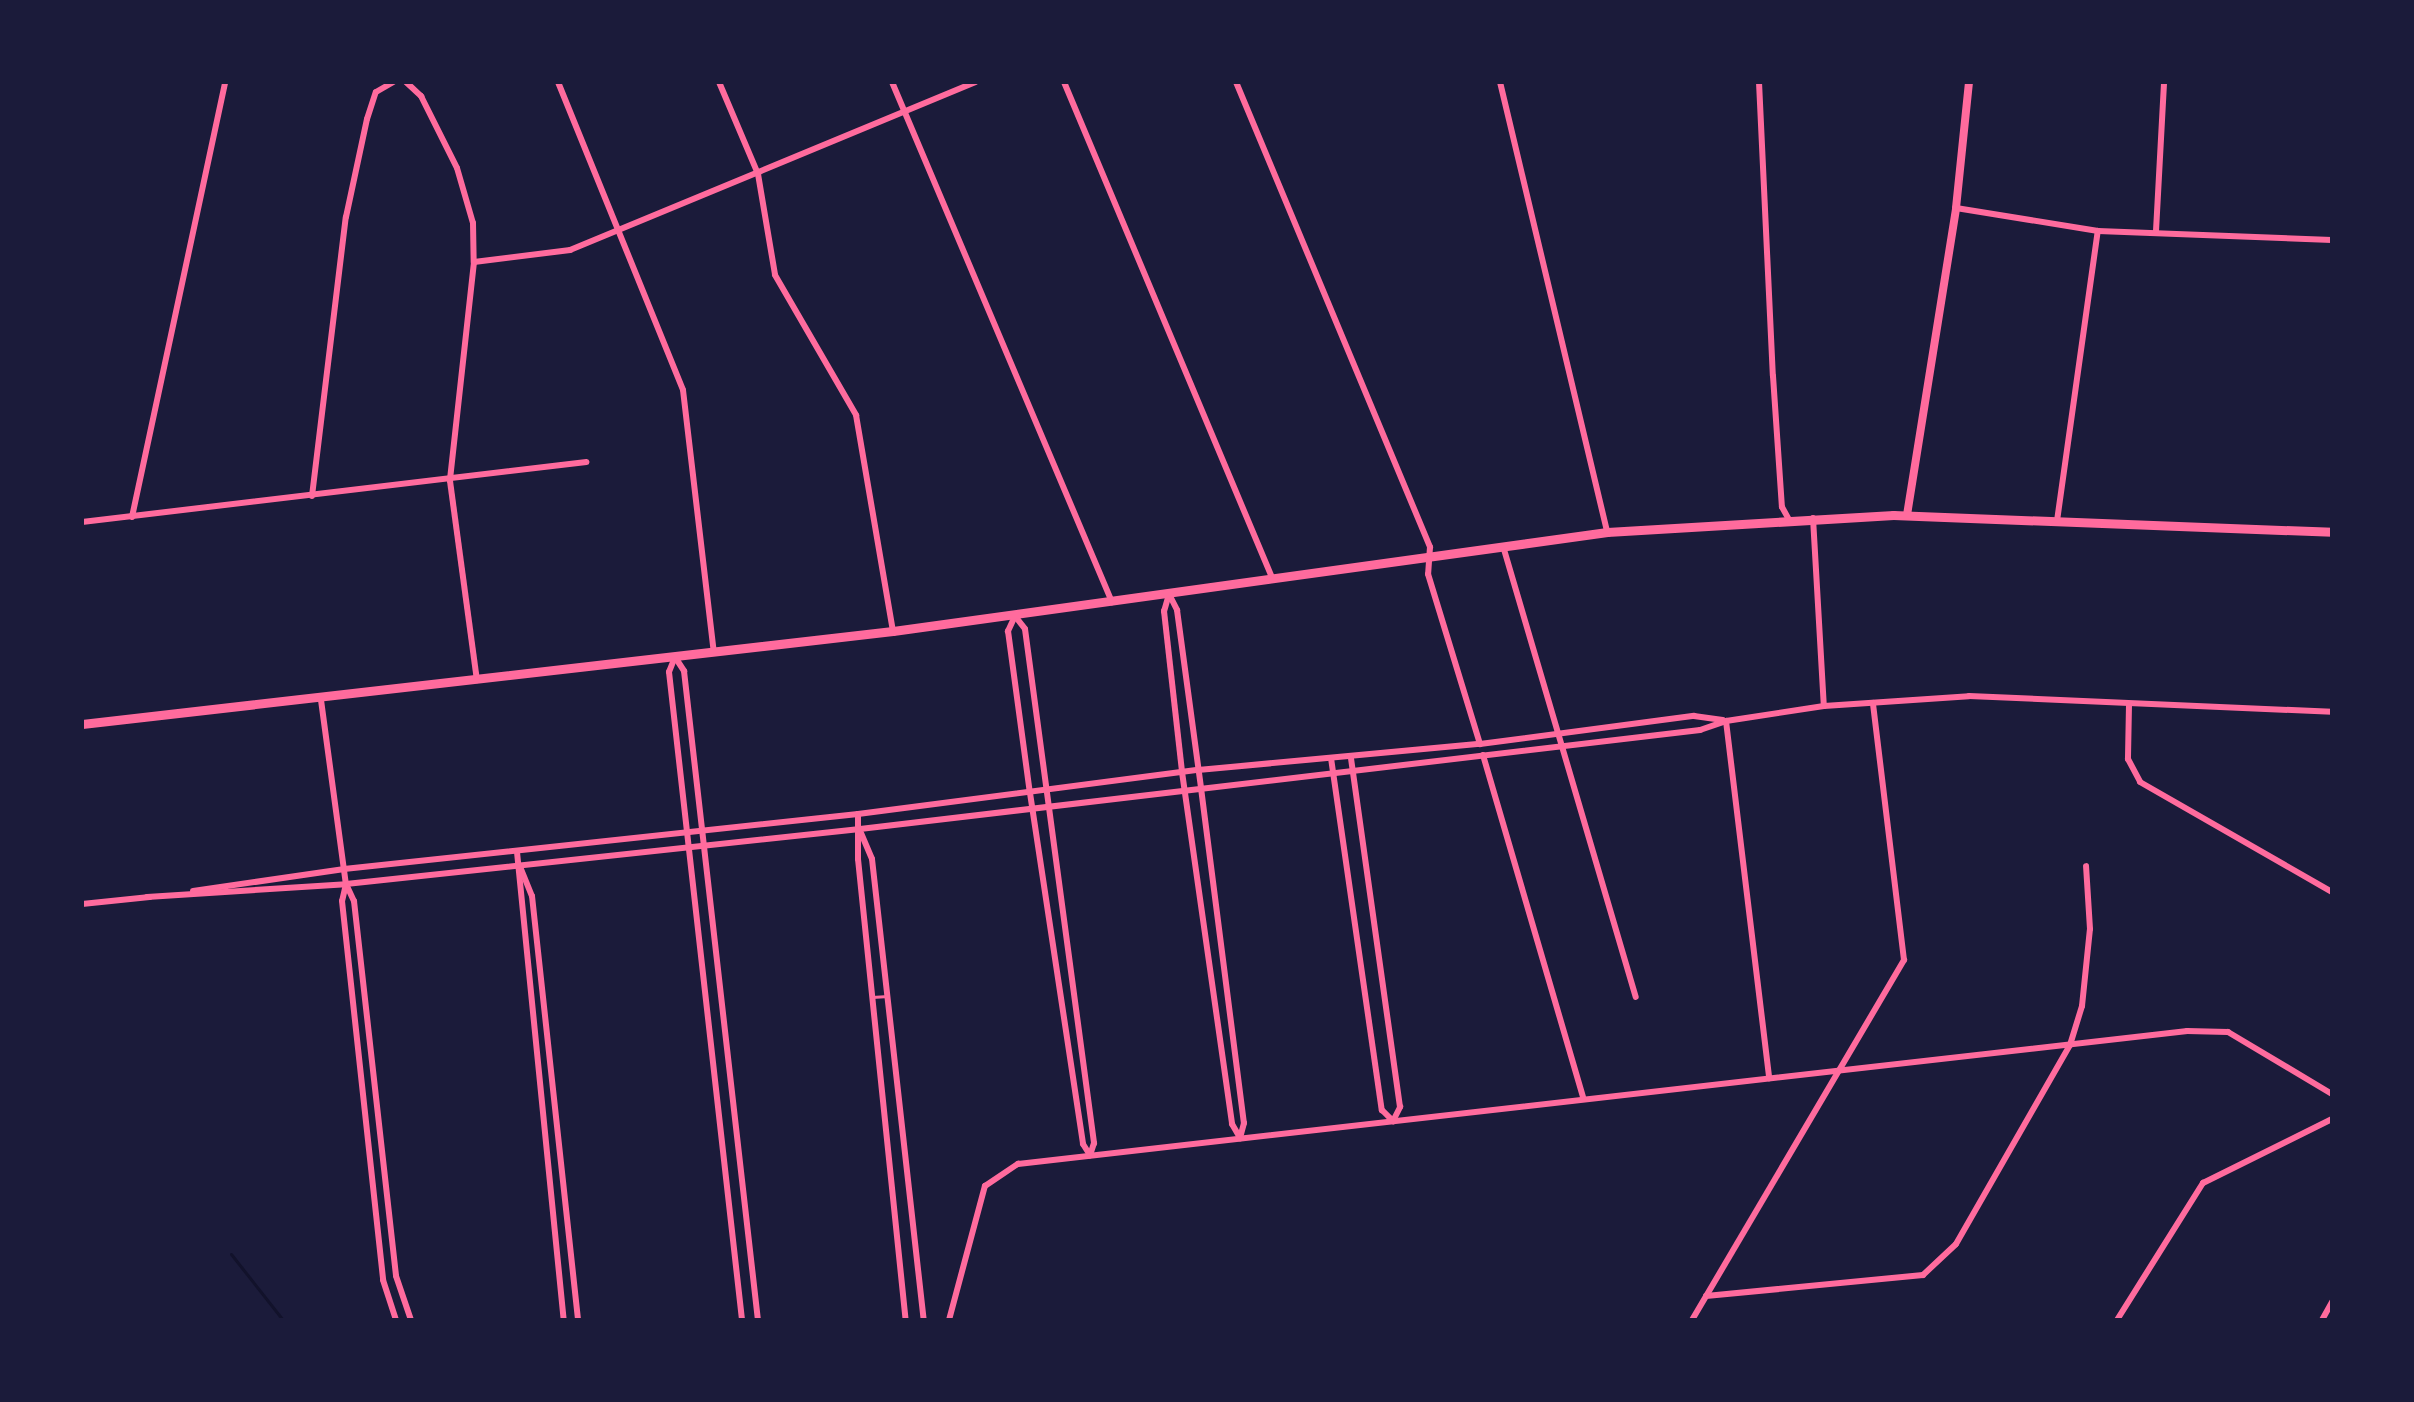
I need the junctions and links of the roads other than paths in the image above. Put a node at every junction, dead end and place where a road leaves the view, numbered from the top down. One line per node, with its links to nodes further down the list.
1 (225, 82): 26 (street)
2 (393, 82): 24 (street)
3 (406, 82): 21 (street)
4 (558, 82): 17 (street)
5 (719, 82): 15 (street)
6 (892, 82): 14 (street)
7 (976, 82): 14 (street)
8 (1064, 82): 35 (street)
9 (1236, 82): 34 (street)
10 (1500, 82): 31 (street)
11 (1759, 82): 27 (street)
12 (1969, 82): 16 (street)
13 (2164, 82): 19 (street)
14 (904, 112): 15 (street); 37 (street)
15 (758, 174): 17 (street); 39 (street)
16 (1956, 208): 18 (street); 25 (street)
17 (617, 231): 21 (street); 40 (street)
18 (2098, 231): 19 (street); 29 (street)
19 (2156, 231): 20 (street)
20 (2332, 240)
21 (474, 262): 23 (street)
22 (586, 462): 23 (street)
23 (450, 481): 24 (street); 42 (street)
24 (312, 496): 26 (street)
25 (1907, 515): 28 (main road); 29 (main road)
26 (132, 517): 30 (street)
27 (1788, 518): 28 (main road); 31 (main road)
28 (1813, 518): 48 (street)
29 (2057, 521): 32 (main road)
30 (82, 522)
31 (1607, 532): 33 (main road)
32 (2332, 532)
33 (1503, 546): 34 (main road); 52 (street)
34 (1427, 560): 35 (main road); 53 (street)
35 (1273, 580): 36 (main road)
36 (1169, 594): 37 (main road); 58 (street); 60 (street)
37 (1112, 602): 38 (main road)
38 (1015, 616): 39 (main road); 44 (street); 46 (street)
39 (893, 631): 40 (main road)
40 (714, 652): 41 (main road)
41 (675, 657): 42 (main road); 70 (street); 71 (street)
42 (477, 680): 43 (main road)
43 (321, 700): 51 (main road); 77 (street)
44 (1035, 703): 46 (street); 64 (street)
45 (1873, 703): 47 (street); 48 (street); 88 (street)
46 (1020, 704): 65 (street)
47 (2129, 705): 49 (street); 79 (street)
48 (1824, 706): 50 (street)
49 (2332, 712)
50 (1726, 721): 52 (street); 54 (street); 89 (street)
51 (82, 724)
52 (1559, 734): 53 (street); 54 (street)
53 (1480, 744): 55 (street); 56 (street)
54 (1563, 747): 55 (street); 86 (street)
55 (1483, 755): 59 (street); 91 (street)
56 (1351, 757): 57 (street); 59 (street)
57 (1331, 758): 58 (street); 61 (street)
58 (1198, 770): 60 (street); 62 (street)
59 (1352, 771): 61 (street); 93 (street)
60 (1182, 772): 63 (street); 64 (street)
61 (1334, 773): 62 (street); 93 (street)
62 (1201, 788): 63 (street); 94 (street)
63 (1185, 790): 66 (street); 94 (street)
64 (1047, 792): 65 (street); 66 (street)
65 (1030, 793): 67 (street); 68 (street)
66 (1049, 805): 67 (street); 82 (street)
67 (1032, 807): 69 (street); 83 (street)
68 (858, 814): 69 (street); 71 (street)
69 (860, 829): 72 (street); 84 (street); 85 (street)
70 (688, 831): 71 (street); 73 (street); 74 (street)
71 (703, 831): 72 (street)
72 (704, 845): 73 (street); 107 (street)
73 (689, 846): 75 (street); 106 (street)
74 (517, 852): 75 (street); 77 (street)
75 (520, 865): 78 (street); 104 (street); 105 (street)
76 (2086, 866): 87 (street)
77 (344, 869): 78 (street); 80 (street)
78 (346, 884): 80 (street); 102 (street); 103 (street)
79 (2332, 892)
80 (147, 897): 81 (street)
81 (82, 904)
82 (1073, 986): 83 (lane); 97 (street)
83 (1060, 987): 97 (street)
84 (888, 996): 85 (lane); 95 (street)
85 (872, 997): 96 (street)
86 (1636, 997)
87 (2070, 1045): 88 (street); 90 (street); 100 (street)
88 (1838, 1069): 89 (street); 100 (street)
89 (1769, 1078): 91 (street)
90 (2332, 1094)
91 (1583, 1097): 93 (street)
92 (2332, 1119): 112 (street)
93 (1393, 1121): 94 (street)
94 (1240, 1138): 97 (street)
95 (903, 1144): 96 (lane); 98 (street)
96 (886, 1146): 99 (street)
97 (1090, 1155): 110 (street)
98 (918, 1283): 99 (lane); 109 (street)
99 (901, 1284): 108 (street)
100 (1706, 1296): 111 (street)
101 (2332, 1302): 113 (street)
102 (396, 1320)
103 (411, 1320)
104 (564, 1320)
105 (578, 1320)
106 (742, 1320)
107 (758, 1320)
108 (906, 1320)
109 (924, 1320)
110 (949, 1320)
111 (1692, 1320)
112 (2117, 1320)
113 (2322, 1320)

